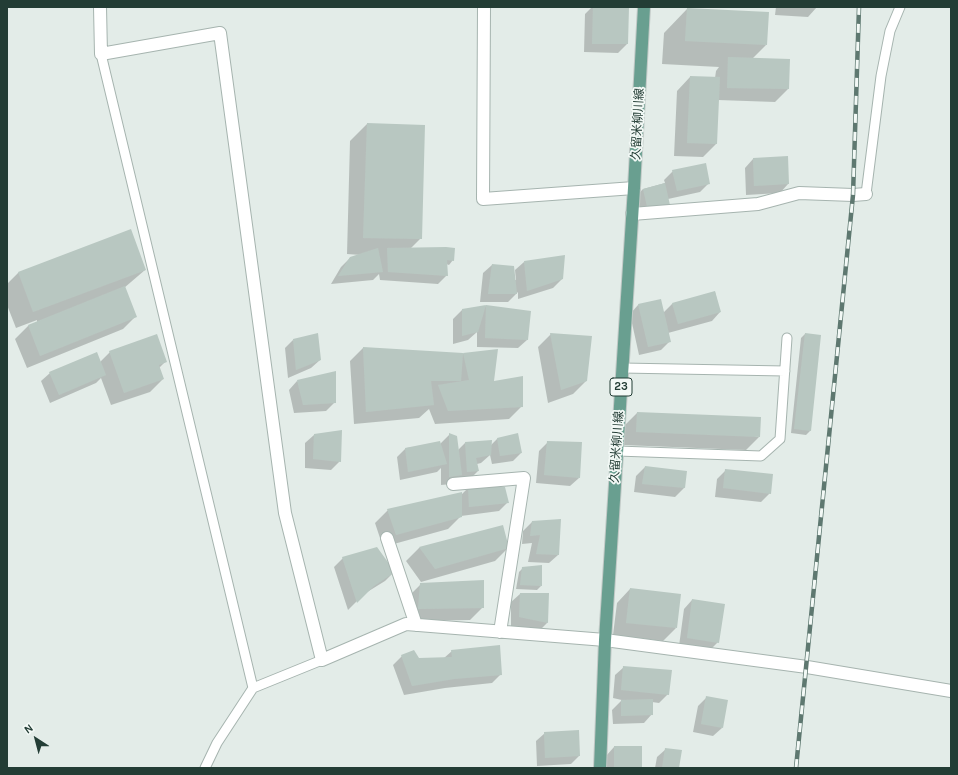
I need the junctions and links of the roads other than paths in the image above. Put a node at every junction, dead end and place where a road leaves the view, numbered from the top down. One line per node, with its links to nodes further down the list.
1 (100, 7): 5 (street)
2 (484, 7): 6 (street)
3 (644, 7): 6 (main road, 久留米柳川線 / 23)
4 (900, 7): 7 (lane)
5 (101, 54): 18 (street); 19 (lane)
6 (634, 188): 8 (main road, 久留米柳川線 / 23)
7 (866, 194): 8 (street)
8 (632, 214): 10 (main road, 久留米柳川線 / 23)
9 (787, 338): 11 (lane)
10 (622, 368): 11 (lane); 12 (main road, 久留米柳川線 / 23)
11 (785, 371): 12 (lane)
12 (617, 451): 17 (main road, 久留米柳川線 / 23)
13 (453, 484): 16 (street)
14 (388, 538): 15 (street)
15 (416, 625): 16 (street); 18 (street)
16 (500, 632): 17 (street)
17 (605, 640): 20 (street); 22 (main road, 久留米柳川線 / 23)
18 (322, 660): 19 (lane)
19 (253, 688): 21 (lane)
20 (951, 691)
21 (205, 768)
22 (600, 768)

